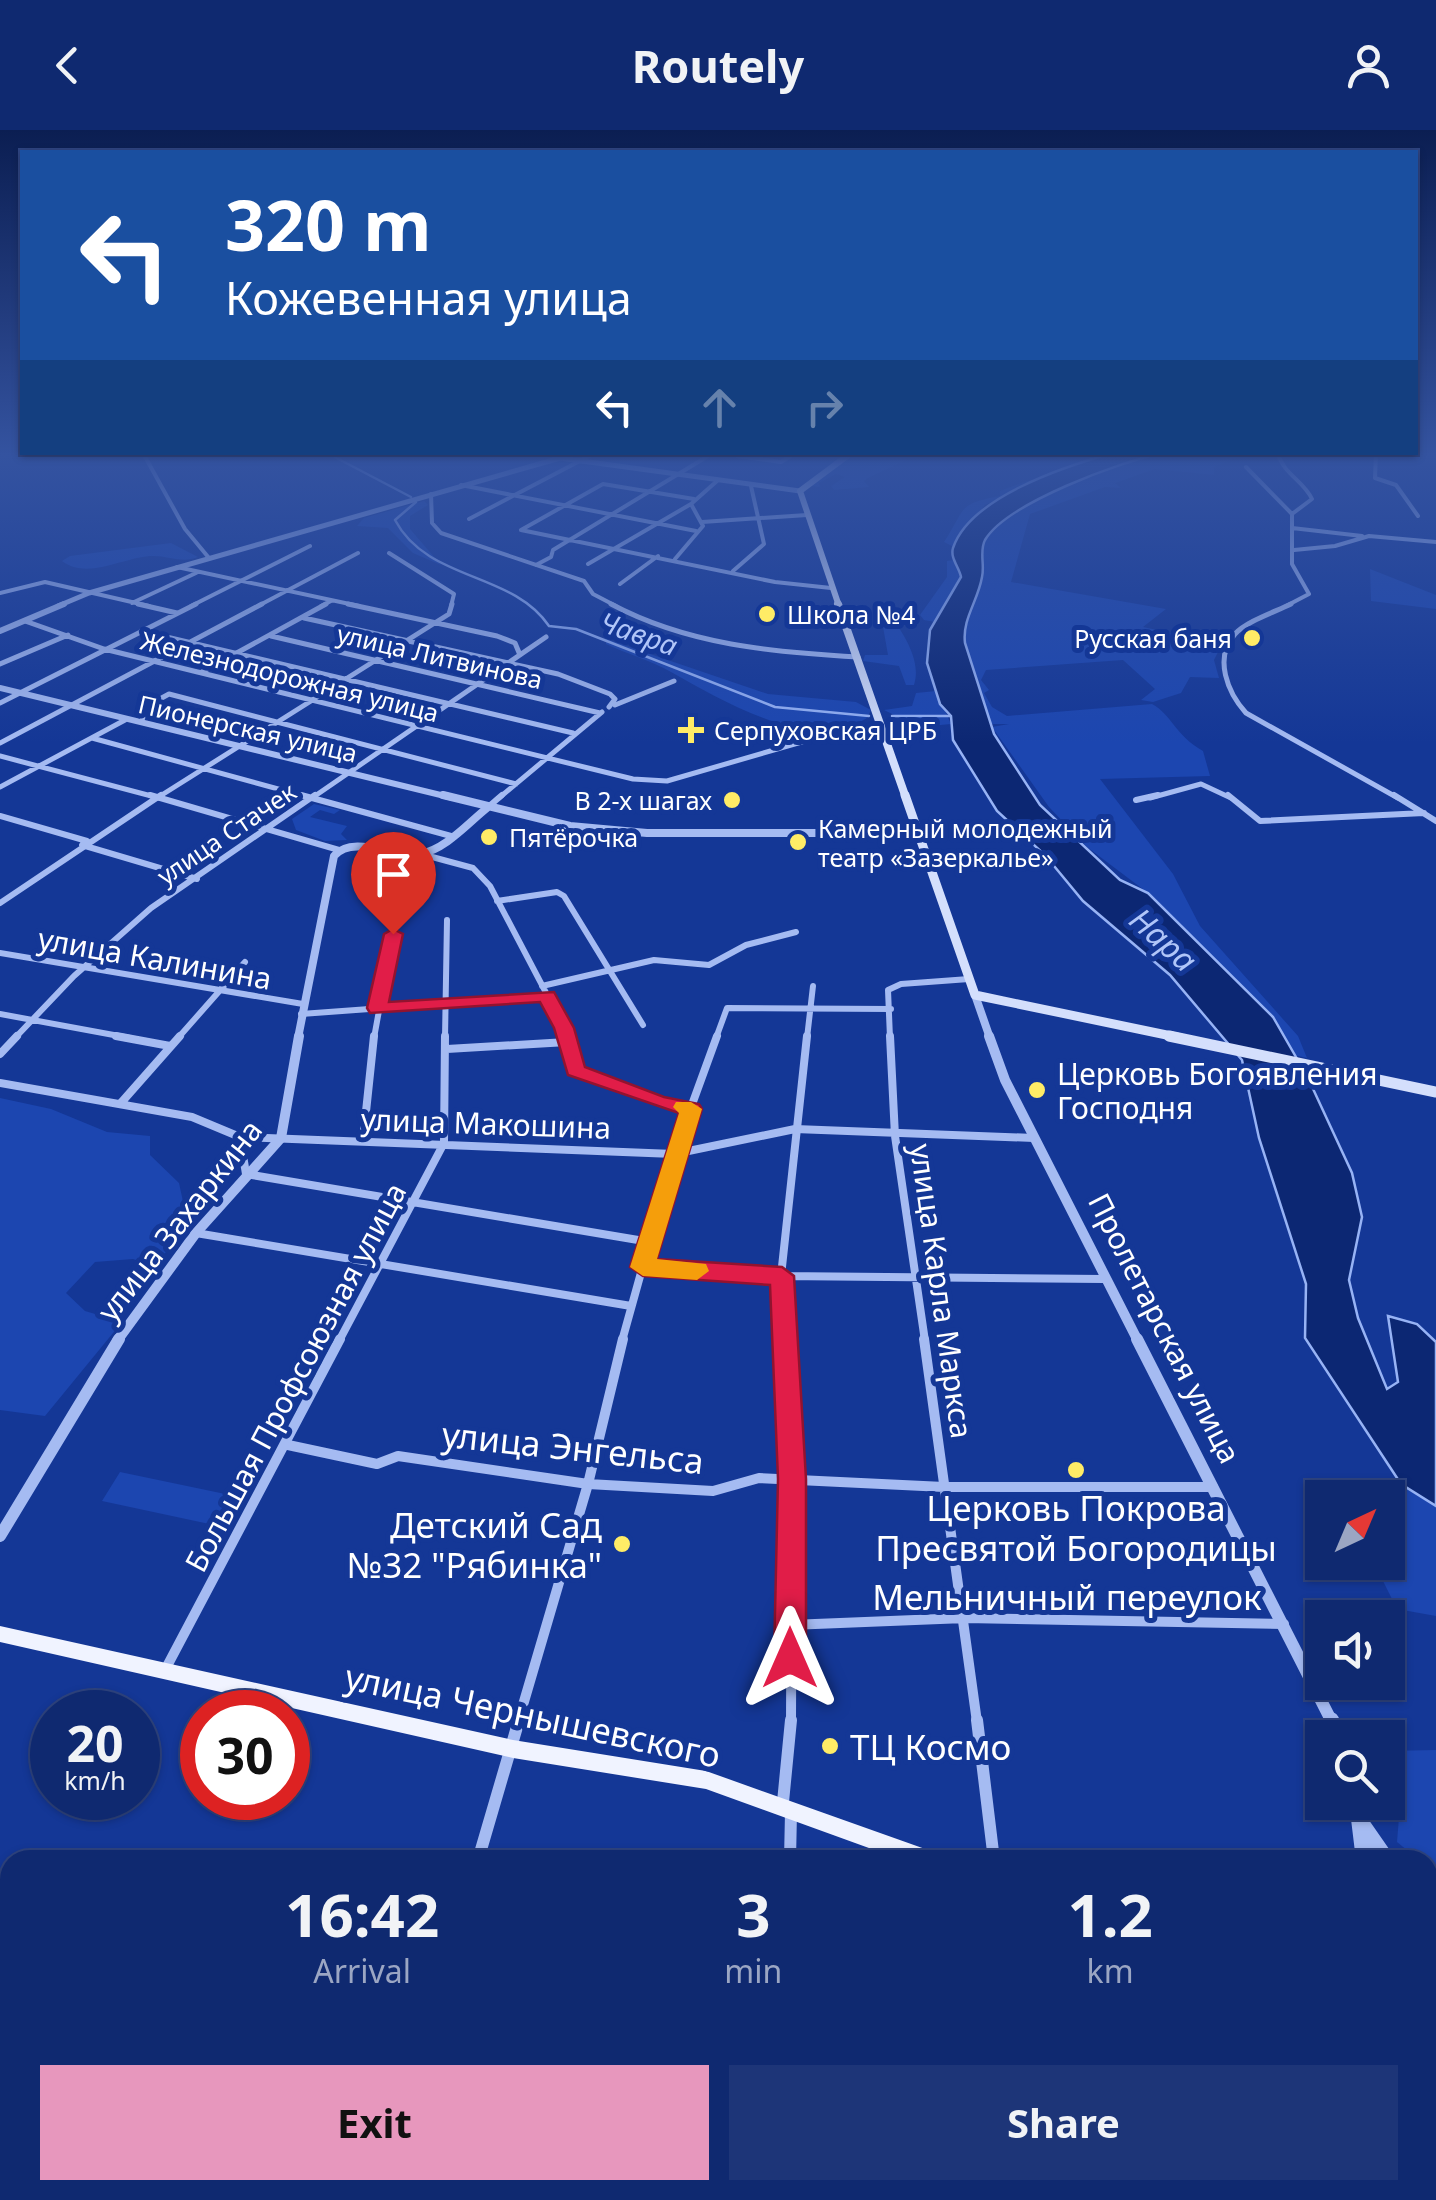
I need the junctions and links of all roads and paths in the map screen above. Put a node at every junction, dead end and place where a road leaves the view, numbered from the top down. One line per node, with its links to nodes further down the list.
1 (202, 550): 16 (street)
2 (238, 550): 16 (street)
3 (303, 550): 23 (street)
4 (490, 550): 19 (street)
5 (556, 550): 19 (street)
6 (610, 550): 18 (street)
7 (622, 550): 15 (street)
8 (682, 550): 17 (street)
9 (757, 550): 21 (street)
10 (819, 550): 25 (main road)
11 (1294, 550): 12 (street); 83 (street)
12 (1298, 550)
13 (358, 553): 26 (street)
14 (388, 553): 34 (street)
15 (658, 556): 17 (street); 24 (street)
16 (209, 558): 20 (street)
17 (675, 559): 21 (street)
18 (588, 564)
19 (536, 565): 45 (street)
20 (177, 567): 22 (street); 28 (street)
21 (732, 571): 25 (street)
22 (198, 572): 23 (street); 30 (street)
23 (240, 581): 26 (street); 31 (street)
24 (620, 584)
25 (832, 588): 45 (main road)
26 (286, 592): 29 (street); 40 (street)
27 (0, 593): 28 (street)
28 (89, 593): 30 (street); 33 (street)
29 (331, 601): 32 (street); 34 (street)
30 (132, 603): 31 (street)
31 (177, 613): 36 (street)
32 (304, 618): 38 (street); 41 (street)
33 (25, 621): 35 (street); 37 (street, Железнодорожная улица)
34 (436, 624): 41 (street); 44 (street)
35 (0, 631)
36 (141, 631): 40 (street); 42 (street)
37 (68, 635): 42 (street, Железнодорожная улица); 49 (street)
38 (271, 636): 43 (street); 46 (street, улица Литвинова)
39 (546, 637): 44 (street, улица Стачек)
40 (188, 642): 43 (street); 47 (street)
41 (408, 642): 46 (street); 48 (street)
42 (104, 648): 47 (street, Железнодорожная улица); 55 (street)
43 (237, 654): 50 (street); 51 (street)
44 (520, 655): 48 (street, улица Стачек)
45 (858, 657): 66 (main road)
46 (378, 660): 51 (street); 53 (street, улица Литвинова)
47 (154, 661): 50 (street, Железнодорожная улица); 59 (street)
48 (507, 663): 53 (street, улица Стачек); 60 (street)
49 (0, 664)
50 (202, 672): 56 (street, Железнодорожная улица)
51 (346, 680): 56 (street); 58 (street)
52 (674, 681): 60 (street)
53 (480, 683): 58 (street, улица Стачек); 61 (street, улица Литвинова)
54 (0, 688): 55 (street, Пионерская улица)
55 (20, 693): 57 (street); 59 (street, Пионерская улица)
56 (315, 699): 64 (street); 65 (street, Железнодорожная улица)
57 (0, 703)
58 (450, 704): 65 (street, улица Стачек); 67 (street)
59 (70, 706): 62 (street, Пионерская улица); 69 (street)
60 (610, 707): 61 (street)
61 (600, 713): 67 (street)
62 (125, 720): 63 (street, Пионерская улица); 68 (street)
63 (142, 720): 64 (street); 70 (street, Пионерская улица)
64 (279, 722): 70 (street); 71 (street)
65 (418, 724): 71 (street, улица Стачек); 73 (street, Железнодорожная улица)
66 (880, 731): 73 (street, Железнодорожная улица); 87 (main road)
67 (573, 733): 73 (street)
68 (92, 738): 74 (street); 75 (street)
69 (0, 743)
70 (242, 744): 75 (street); 76 (street, Пионерская улица)
71 (385, 748): 76 (street, улица Стачек); 77 (street)
72 (0, 756): 74 (street)
73 (549, 757): 77 (street)
74 (38, 766): 78 (street); 79 (street)
75 (203, 769): 79 (street); 80 (street)
76 (352, 772): 80 (street, улица Стачек); 82 (street, Пионерская улица)
77 (516, 784): 82 (street)
78 (0, 788)
79 (156, 798): 86 (street); 89 (street)
80 (313, 798): 86 (street, улица Стачек); 88 (street)
81 (1136, 800): 83 (street)
82 (487, 808): 87 (street, Пионерская улица); 88 (street)
83 (1424, 813): 85 (street)
84 (0, 816): 89 (street)
85 (1436, 821)
86 (271, 827): 90 (street); 92 (street, улица Стачек)
87 (916, 833): 102 (main road)
88 (451, 836): 91 (street)
89 (85, 843): 92 (street); 94 (street)
90 (339, 850): 91 (street); 111 (street, улица Захаркина)
91 (420, 854): 93 (street)
92 (197, 879): 100 (street, улица Стачек)
93 (498, 901): 101 (street); 103 (street)
94 (0, 904)
95 (447, 920): 108 (street, Большая Профсоюзная улица)
96 (796, 932): 101 (street)
97 (393, 934): 109 (street)
98 (0, 954): 100 (street, улица Калинина)
99 (246, 962): 105 (street)
100 (89, 968): 105 (street, улица Калинина); 114 (street, улица Стачек)
101 (612, 969): 103 (street); 115 (street)
102 (969, 978): 106 (main road); 112 (street)
103 (542, 986): 107 (street)
104 (812, 986): 110 (street)
105 (218, 992): 111 (street, улица Калинина); 117 (street)
106 (976, 995): 121 (main road); 128 (street, Пролетарская улица)
107 (547, 996): 108 (street, улица Калинина); 116 (street)
108 (448, 1003): 109 (street, улица Калинина); 118 (street, Большая Профсоюзная улица)
109 (377, 1008): 111 (street, улица Калинина); 129 (street)
110 (810, 1008): 112 (street); 123 (street); 124 (street)
111 (302, 1009): 127 (street, улица Захаркина)
112 (891, 1009): 125 (street, улица Карла Маркса)
113 (0, 1014): 114 (street)
114 (35, 1020): 117 (street); 119 (street, улица Стачек)
115 (643, 1024)
116 (567, 1042): 118 (street); 123 (street)
117 (170, 1046): 122 (street)
118 (447, 1048): 130 (street, Большая Профсоюзная улица)
119 (0, 1054)
120 (0, 1083): 122 (street, улица Макошина)
121 (1436, 1092)
122 (120, 1104): 126 (street, улица Макошина)
123 (691, 1109): 131 (street)
124 (796, 1129): 125 (street, улица Макошина); 131 (street, улица Макошина); 138 (street)
125 (894, 1136): 128 (street, улица Макошина); 139 (street, улица Карла Маркса)
126 (240, 1137): 127 (street, улица Макошина); 132 (street)
127 (280, 1138): 129 (street, улица Макошина); 132 (street, улица Захаркина)
128 (1034, 1138): 140 (street, Пролетарская улица)
129 (363, 1140): 130 (street, улица Макошина)
130 (444, 1144): 131 (street, улица Макошина); 133 (street, Большая Профсоюзная улица)
131 (674, 1154): 135 (street)
132 (246, 1174): 133 (street); 134 (street, улица Захаркина)
133 (411, 1204): 135 (street); 136 (street, Большая Профсоюзная улица)
134 (196, 1234): 136 (street); 147 (street, улица Захаркина)
135 (650, 1242): 137 (street)
136 (377, 1267): 141 (street); 142 (street, Большая Профсоюзная улица)
137 (643, 1267): 138 (street); 141 (street)
138 (782, 1276): 139 (street); 143 (street)
139 (914, 1278): 140 (street); 145 (street, улица Карла Маркса)
140 (1104, 1280): 146 (street, Пролетарская улица)
141 (632, 1306): 144 (street)
142 (288, 1444): 144 (street, улица Энгельса); 152 (street, Большая Профсоюзная улица)
143 (792, 1479): 144 (street, улица Энгельса); 145 (street, улица Энгельса); 150 (street)
144 (588, 1484): 154 (street)
145 (944, 1487): 146 (street, улица Энгельса); 148 (street, улица Карла Маркса)
146 (1214, 1487): 149 (street, Пролетарская улица)
147 (0, 1536)
148 (965, 1618): 149 (street, Мельничный переулок); 150 (street, Мельничный переулок); 161 (street, улица Карла Маркса)
149 (1284, 1624): 153 (street, Пролетарская улица)
150 (790, 1625): 155 (street)
151 (0, 1634): 152 (main road, улица Чернышевского)
152 (166, 1670): 154 (main road, улица Чернышевского)
153 (1331, 1720)
154 (512, 1748): 155 (main road, улица Чернышевского); 158 (street)
155 (792, 1810): 159 (street); 160 (main road, улица Чернышевского)
156 (1359, 1820): 162 (street)
157 (1363, 1820): 163 (street)
158 (481, 1850)
159 (790, 1850)
160 (901, 1850)
161 (993, 1850)
162 (1363, 1850)
163 (1381, 1850)

